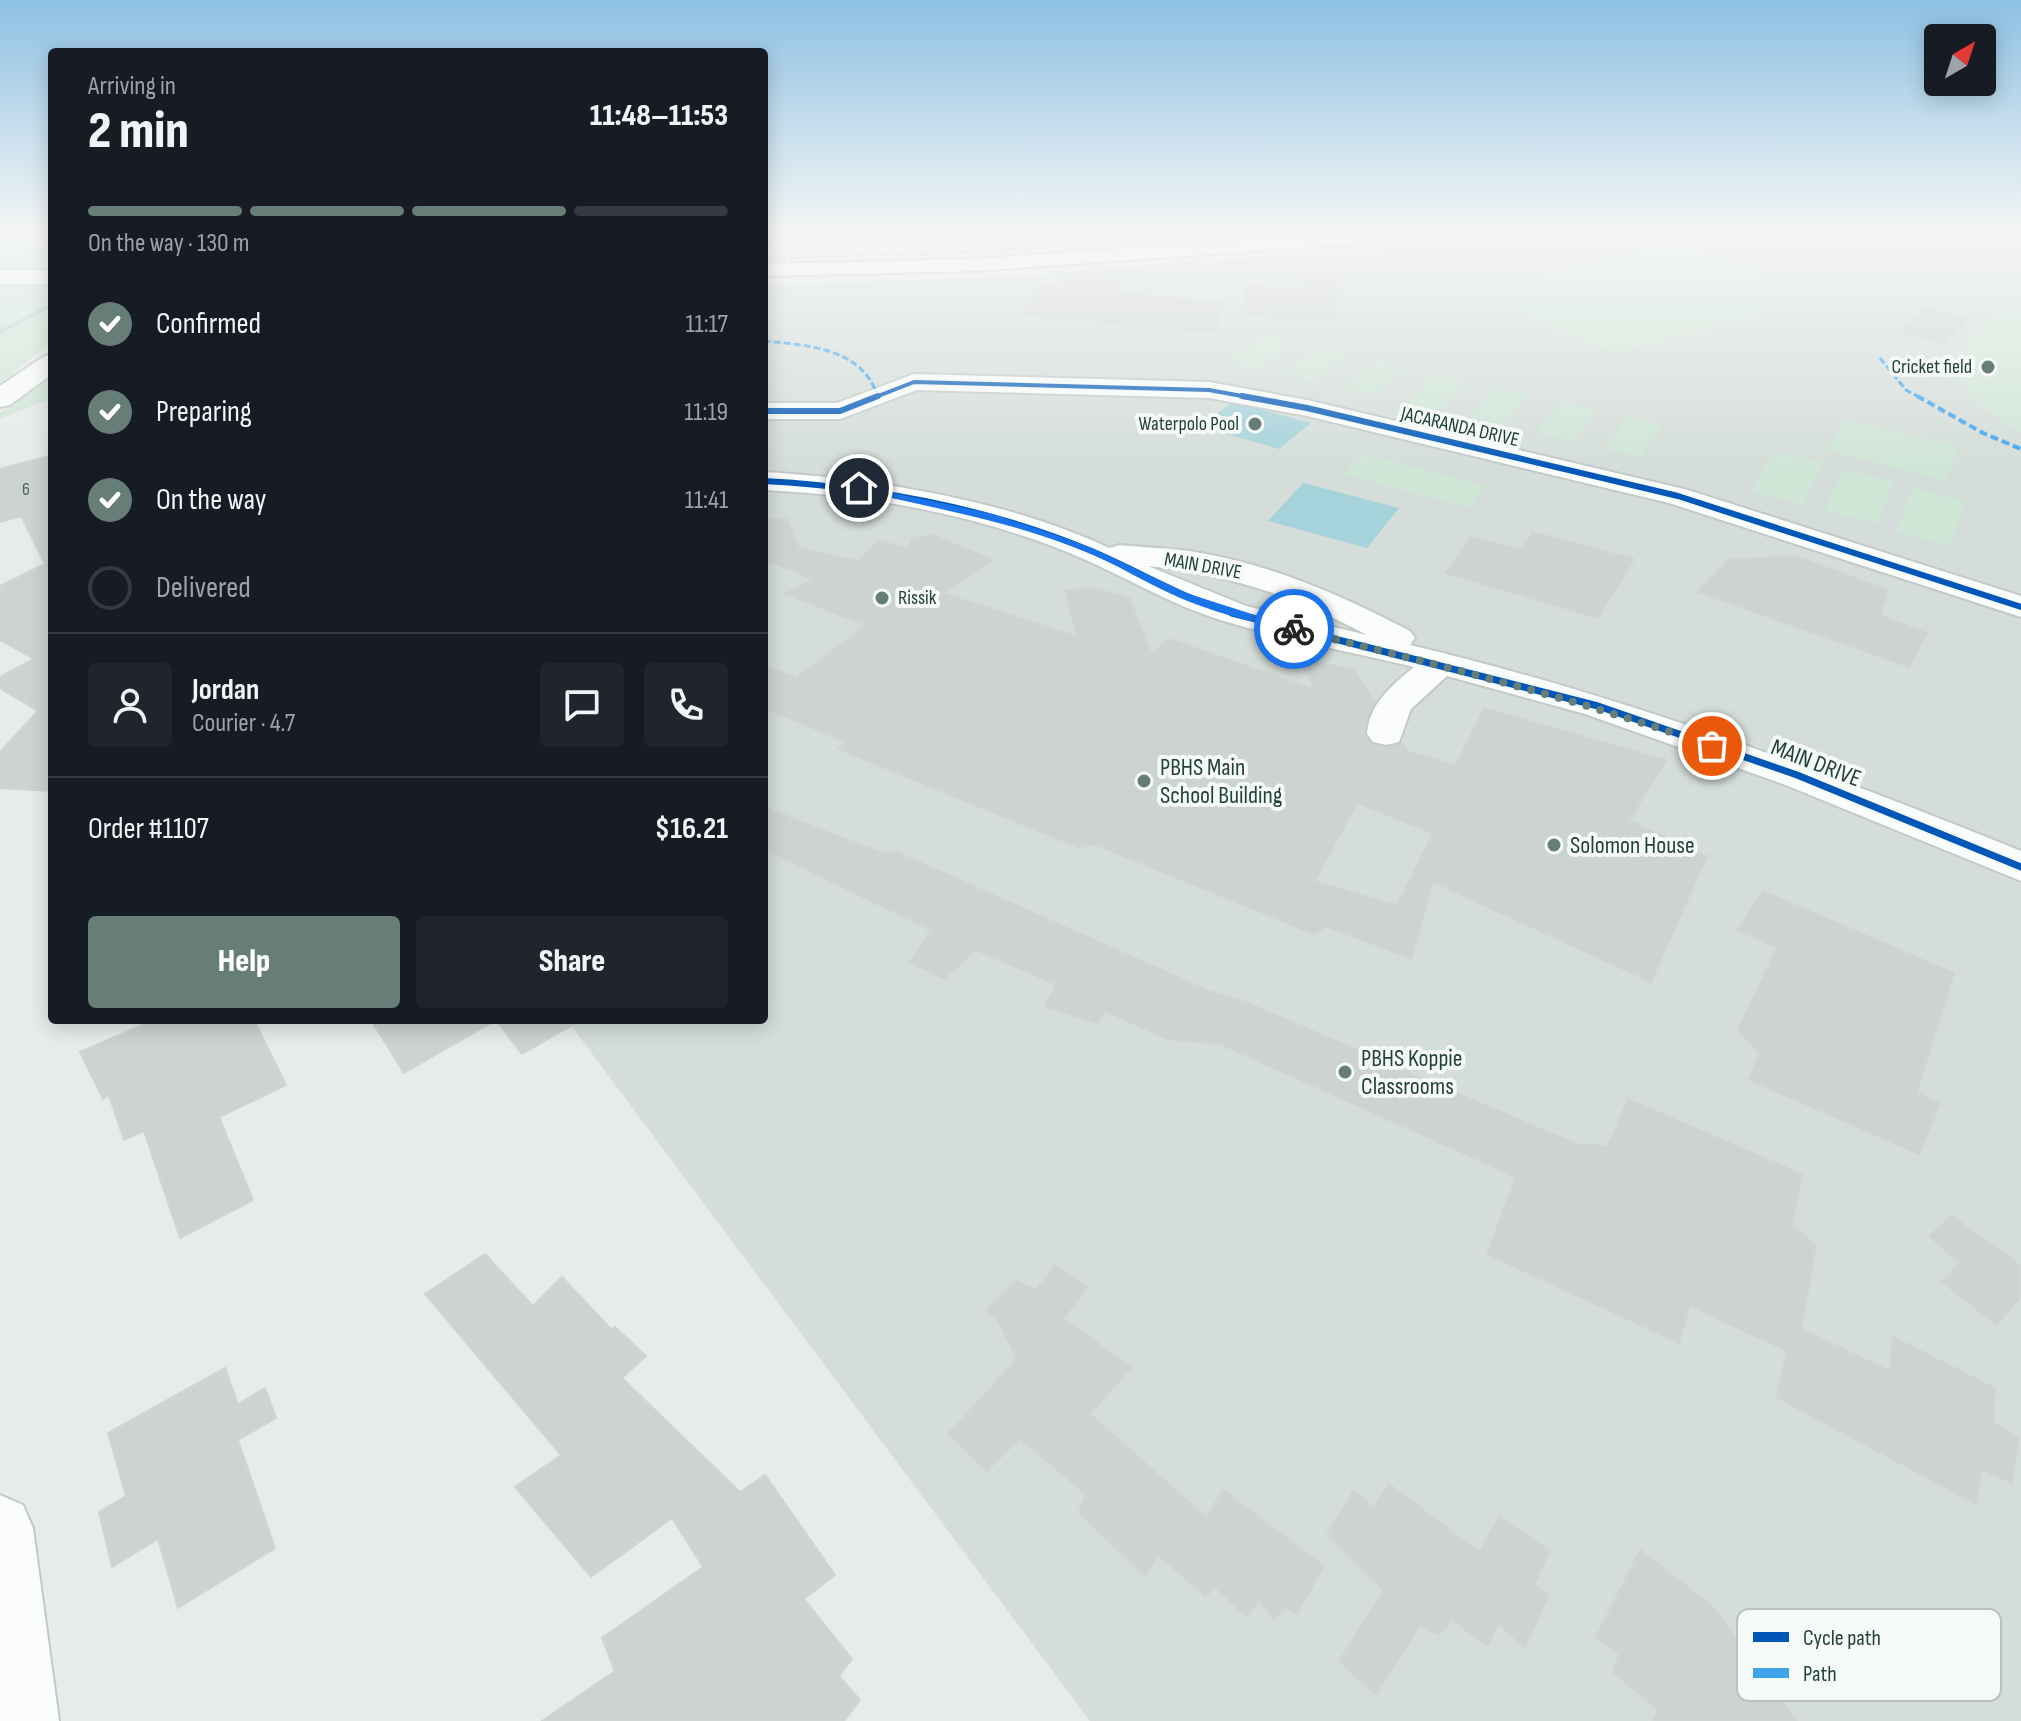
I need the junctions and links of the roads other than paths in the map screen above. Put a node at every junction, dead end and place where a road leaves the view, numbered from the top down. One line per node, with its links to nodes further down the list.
1 (48, 365): 2 (main road)
2 (0, 399)
3 (768, 411): 5 (street, JACARANDA DRIVE)
4 (768, 481): 6 (street, MAIN DRIVE)
5 (2021, 607)
6 (1440, 663): 7 (street); 8 (street, MAIN DRIVE)
7 (1386, 734)
8 (2021, 867)
9 (0, 1528): 10 (street)
10 (23, 1721)

